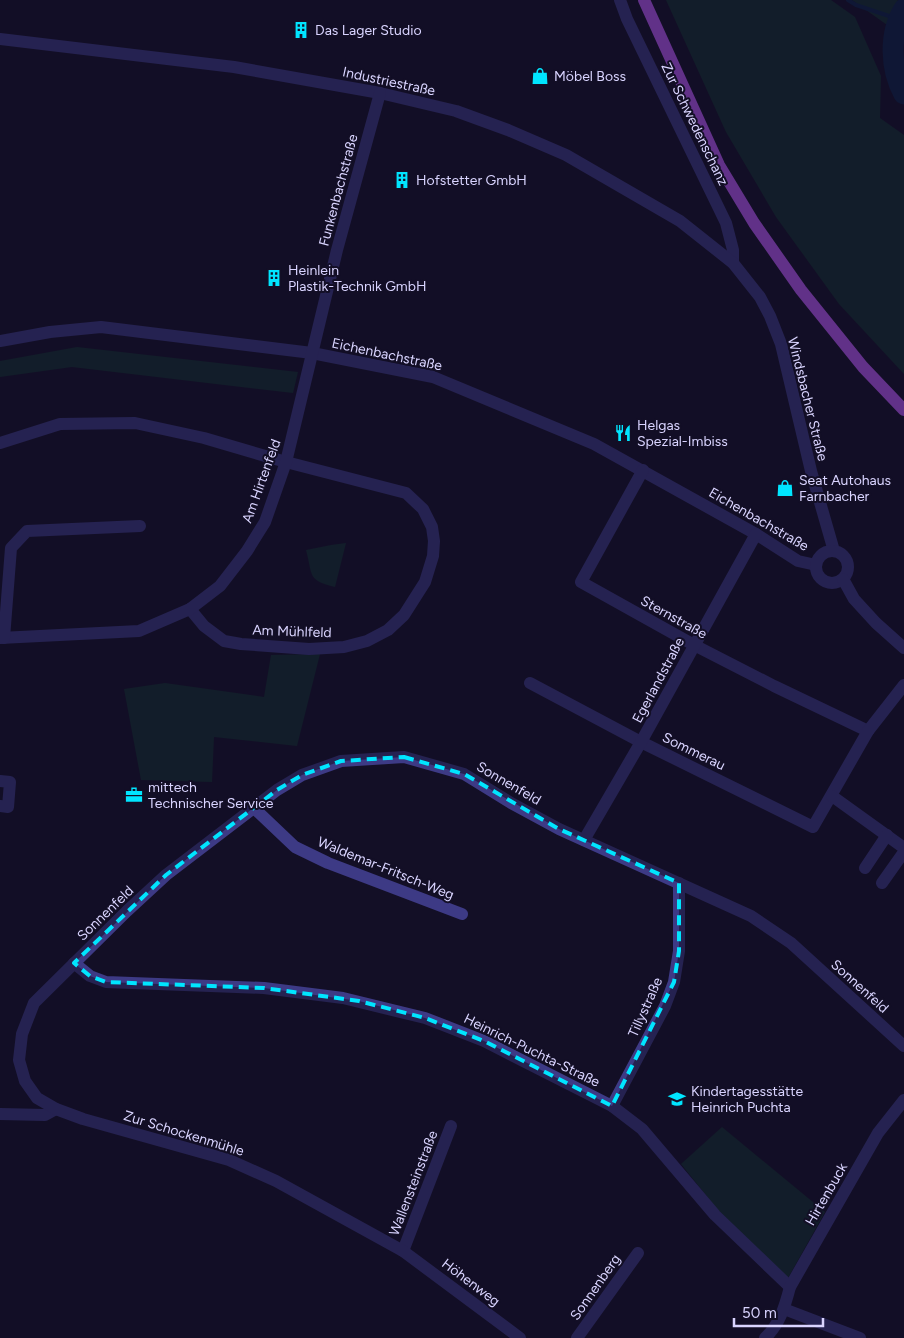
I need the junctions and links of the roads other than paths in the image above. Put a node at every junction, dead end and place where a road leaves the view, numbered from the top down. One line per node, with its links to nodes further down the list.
1 (620, 0): 5 (street, Zur Schwedenschanz)
2 (644, 0): 8 (main road)
3 (0, 39): 4 (street, Industriestraße)
4 (380, 93): 5 (street, Industriestraße); 7 (street, Funkenbachstraße)
5 (734, 263): 14 (street, Windsbacher Straße)
6 (0, 341): 7 (street, Eichenbachstraße)
7 (312, 353): 10 (street, Am Hirtenfeld); 11 (street, Eichenbachstraße)
8 (904, 410)
9 (0, 443): 10 (street, Am Mühlfeld)
10 (286, 462): 17 (street, Am Hirtenfeld); 17 (street, Am Mühlfeld)
11 (643, 470): 13 (street, Eichenbachstraße); 19 (street, Sternstraße)
12 (140, 526): 18 (street)
13 (756, 534): 15 (street, Eichenbachstraße); 19 (street, Egerlandstraße)
14 (834, 551): 15 (street); 16 (street)
15 (816, 565): 16 (street)
16 (843, 579): 20 (street)
17 (190, 609): 18 (street, Am Hirtenfeld)
18 (2, 638)
19 (694, 645): 23 (street, Sternstraße); 24 (street, Egerlandstraße)
20 (904, 648)
21 (530, 683): 24 (street, Sommerau)
22 (904, 685): 23 (street, Sommerau)
23 (868, 731): 26 (street, Sommerau)
24 (641, 742): 26 (street, Sommerau); 30 (street, Egerlandstraße)
25 (0, 781): 27 (street)
26 (832, 796): 29 (street)
27 (0, 806)
28 (255, 809): 30 (street, Sonnenfeld); 36 (street, Waldemar-Fritsch-Weg); 37 (street, Sonnenfeld)
29 (887, 836): 31 (street); 33 (street)
30 (584, 840): 34 (street, Sonnenfeld)
31 (904, 848)
32 (904, 852): 35 (street)
33 (865, 868)
34 (679, 883): 38 (street, Sonnenfeld); 40 (street, Tillystraße)
35 (882, 883)
36 (462, 914)
37 (74, 963): 40 (street, Heinrich-Puchta-Straße); 41 (street, Sonnenfeld)
38 (904, 1046)
39 (904, 1100): 46 (street, Hirtenbuck)
40 (612, 1106): 46 (street, Heinrich-Puchta-Straße)
41 (56, 1109): 42 (street); 44 (street, Zur Schockenmühle)
42 (0, 1114)
43 (451, 1126): 44 (street, Wallensteinstraße)
44 (403, 1250): 48 (street, Höhenweg)
45 (638, 1252): 49 (street, Sonnenberg)
46 (790, 1287): 47 (street, Hirtenbuck)
47 (784, 1308): 50 (street, Hirtenbuck); 51 (street)
48 (520, 1338)
49 (577, 1338)
50 (765, 1338)
51 (860, 1338)

